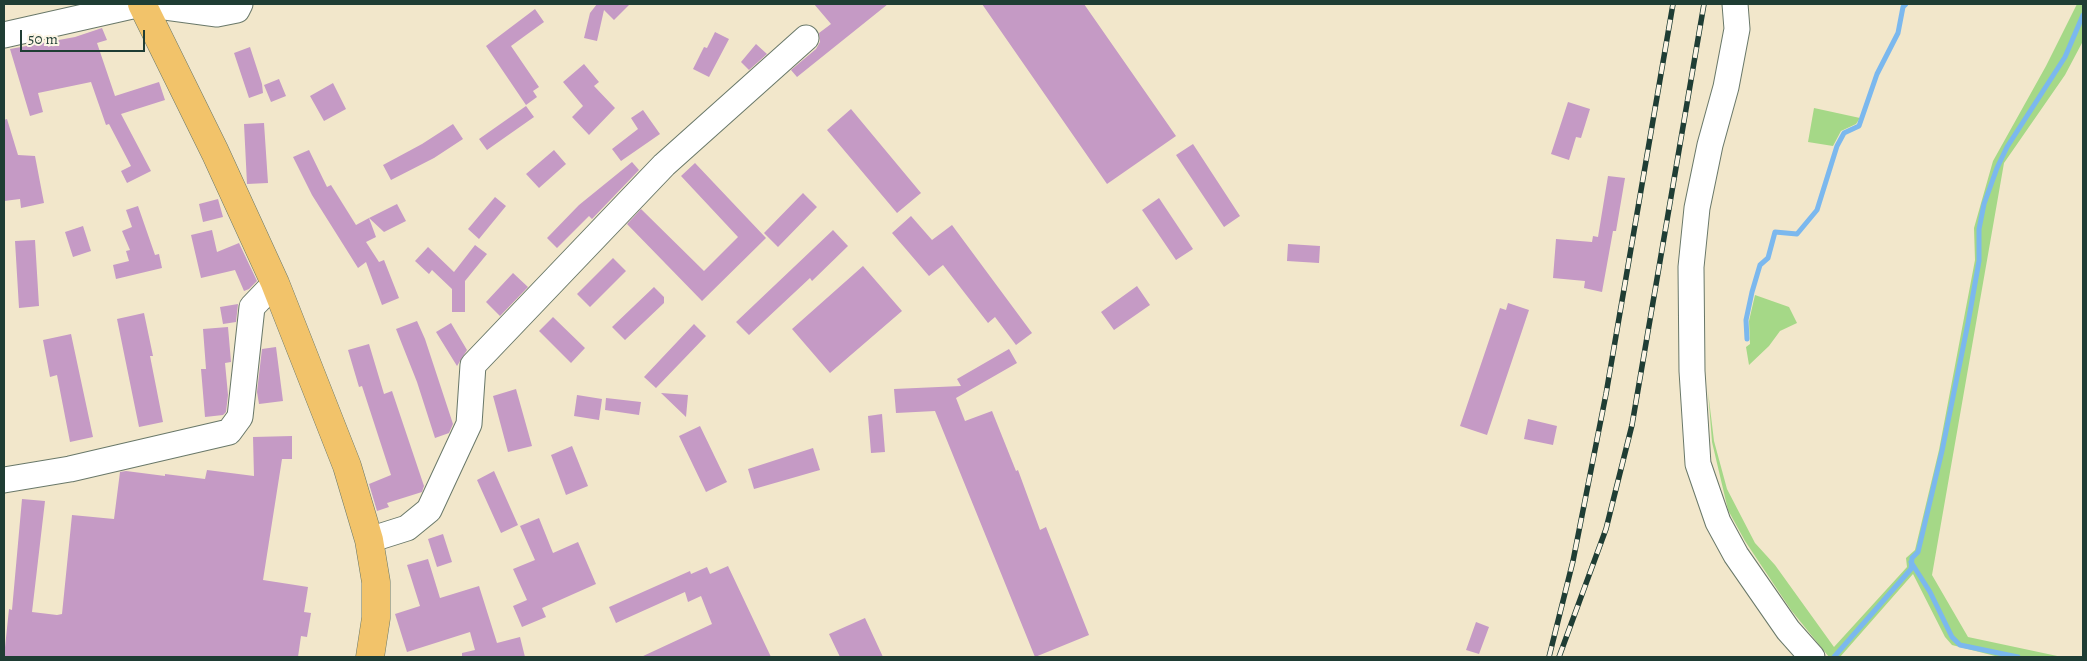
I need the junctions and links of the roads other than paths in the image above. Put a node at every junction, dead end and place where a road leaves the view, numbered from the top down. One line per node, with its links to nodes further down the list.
1 (142, 4): 2 (street); 4 (street); 6 (main road)
2 (240, 4)
3 (1735, 4): 10 (street)
4 (4, 35)
5 (806, 38): 8 (street)
6 (275, 282): 7 (street); 8 (main road)
7 (4, 480)
8 (369, 540): 9 (main road)
9 (370, 657)
10 (1812, 657)

